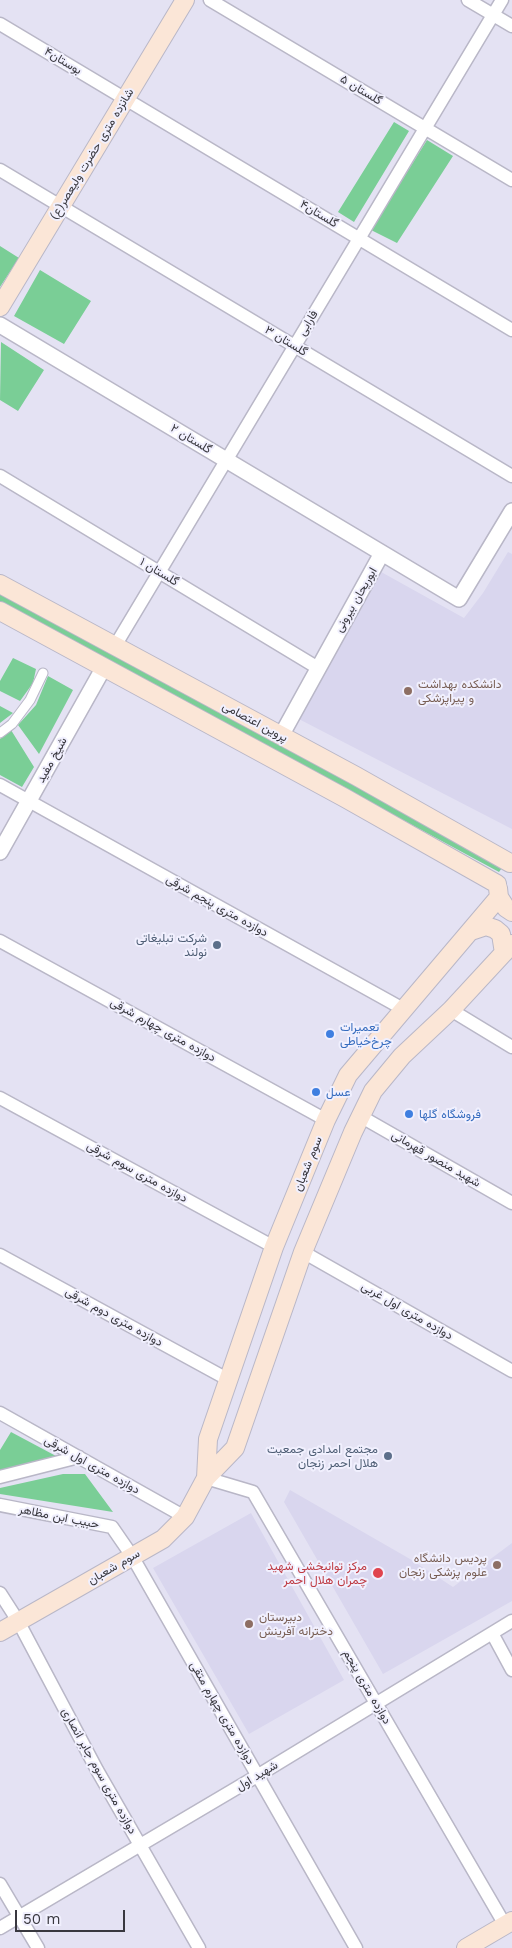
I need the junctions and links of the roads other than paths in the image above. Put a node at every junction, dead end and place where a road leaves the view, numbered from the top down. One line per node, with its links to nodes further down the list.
1 (185, 0): 8 (main road, شانزده متری حضرت ولیعصر(ع))
2 (210, 0): 9 (street, گلستان ۵)
3 (468, 0): 5 (street)
4 (502, 0): 5 (street, فارابی)
5 (493, 15): 7 (street); 9 (street, فارابی)
6 (0, 24): 8 (street, بوستان۴)
7 (512, 26)
8 (126, 99): 12 (main road, شانزده متری حضرت ولیعصر(ع)); 13 (street, گلستان۴)
9 (425, 128): 11 (street, گلستان ۵); 13 (street, فارابی)
10 (0, 170): 12 (street, گلستان ۳)
11 (512, 180)
12 (60, 206): 14 (main road, شانزده متری حضرت ولیعصر(ع)); 17 (street, گلستان ۳)
13 (359, 238): 16 (street, گلستان۴); 17 (street, فارابی)
14 (0, 307)
15 (0, 325): 18 (street, گلستان ۲)
16 (512, 330)
17 (294, 346): 18 (street, فارابی); 20 (street, گلستان ۳)
18 (226, 460): 22 (street, گلستان ۲); 23 (street, فارابی)
19 (0, 476): 23 (street, گلستان ۱)
20 (512, 476)
21 (512, 511): 22 (street, ابوریحان بیرونی)
22 (382, 554): 28 (street, ابوریحان بیرونی)
23 (159, 572): 26 (street, فارابی); 28 (street, گلستان ۱)
24 (0, 584): 26 (main road, پروین اعتصامی)
25 (0, 611): 27 (main road, پروین اعتصامی)
26 (115, 646): 31 (main road, پروین اعتصامی)
27 (104, 667): 33 (street, شیخ مفید); 36 (main road, پروین اعتصامی)
28 (318, 668): 31 (street, ابوریحان بیرونی)
29 (42, 673): 30 (street)
30 (0, 732)
31 (281, 736): 35 (main road, پروین اعتصامی)
32 (0, 786): 33 (street, دوازده متری پنجم شرقی)
33 (28, 801): 34 (street, شیخ مفید); 41 (street, دوازده متری پنجم شرقی)
34 (0, 852)
35 (511, 863): 36 (main road, سوم شعبان)
36 (498, 890): 37 (main road, پروین اعتصامی); 38 (main road, سوم شعبان)
37 (512, 912)
38 (471, 931): 40 (main road); 41 (main road, سوم شعبان)
39 (0, 941): 46 (street, دوازده متری چهارم شرقی)
40 (508, 949): 42 (main road, سوم شعبان)
41 (405, 1010): 46 (main road, سوم شعبان)
42 (451, 1010): 43 (street); 45 (main road, سوم شعبان)
43 (512, 1047)
44 (0, 1098): 48 (street, دوازده متری سوم شرقی)
45 (360, 1116): 47 (street, شهید منصور قهرمانی); 49 (main road, سوم شعبان)
46 (326, 1120): 48 (main road, سوم شعبان)
47 (512, 1203)
48 (274, 1247): 52 (main road, سوم شعبان)
49 (303, 1252): 51 (street, دوازده متری اول غربی); 56 (main road, سوم شعبان)
50 (0, 1255): 52 (street, دوازده متری دوم شرقی)
51 (512, 1371)
52 (229, 1380): 56 (main road, سوم شعبان)
53 (0, 1413): 54 (street, دوازده متری اول شرقی)
54 (79, 1457): 55 (street); 58 (street, دوازده متری اول شرقی)
55 (0, 1477)
56 (206, 1478): 58 (main road, سوم شعبان); 66 (street, دوازده متری پنجم)
57 (0, 1505): 59 (street, حبیب ابن مظاهر)
58 (185, 1518): 59 (main road, سوم شعبان)
59 (132, 1556): 61 (main road, سوم شعبان); 67 (street, دوازده متری چهارم متقی)
60 (0, 1593): 61 (street, دوازده متری سوم جابر انصاری)
61 (18, 1621): 63 (main road, سوم شعبان); 68 (street, دوازده متری سوم جابر انصاری)
62 (512, 1622): 64 (street, شهید اول)
63 (0, 1632)
64 (492, 1633): 65 (street); 66 (street, شهید اول)
65 (512, 1670)
66 (376, 1703): 67 (street, شهید اول); 71 (street, دوازده متری پنجم)
67 (258, 1776): 68 (street, شهید اول); 75 (street, دوازده متری چهارم متقی)
68 (140, 1845): 70 (street, شهید اول); 74 (street, دوازده متری سوم جابر انصاری)
69 (0, 1884): 70 (street)
70 (19, 1916): 72 (street, شهید اول); 73 (street)
71 (509, 1923): 76 (main road)
72 (0, 1928)
73 (38, 1948)
74 (199, 1948)
75 (356, 1948)
76 (466, 1948)

